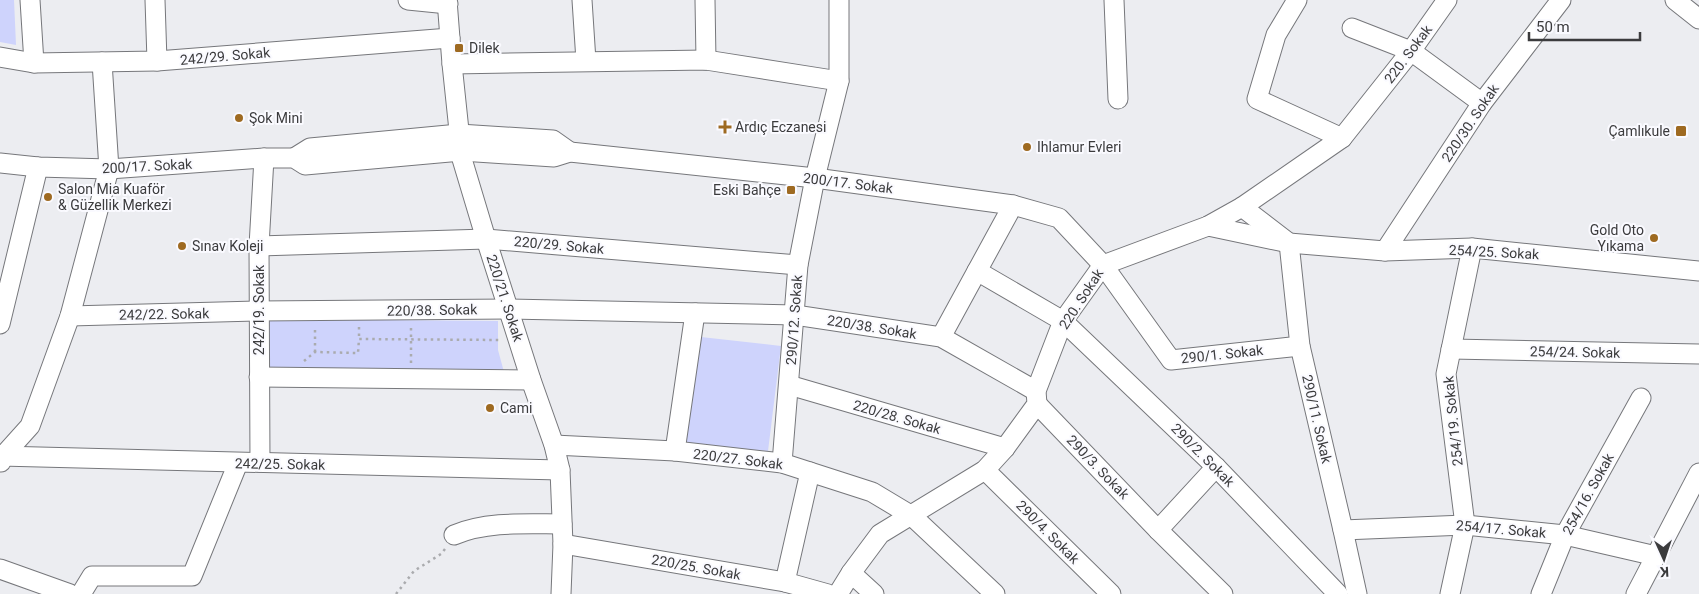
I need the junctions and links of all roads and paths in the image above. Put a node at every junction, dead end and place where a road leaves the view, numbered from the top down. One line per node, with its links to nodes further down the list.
1 (30, 0): 22 (street)
2 (154, 0): 19 (street)
3 (408, 0): 12 (street)
4 (582, 0): 20 (street)
5 (705, 0): 18 (street)
6 (839, 0): 24 (street, 290/12. Sokak)
7 (1114, 0): 25 (street)
8 (1297, 0): 27 (street)
9 (1447, 0): 16 (street, 220. Sokak)
10 (1561, 0): 26 (street, 220/30. Sokak)
11 (1675, 0): 13 (street)
12 (448, 2): 15 (street, 220/21. Sokak)
13 (1699, 19)
14 (1352, 28): 16 (street)
15 (450, 38): 19 (street, 242/29. Sokak); 23 (street, 220/21. Sokak)
16 (1411, 51): 26 (street); 27 (street, 220. Sokak)
17 (0, 57): 22 (street, 242/29. Sokak)
18 (706, 60): 20 (street); 24 (street)
19 (157, 61): 21 (street, 242/29. Sokak)
20 (586, 61): 23 (street)
21 (102, 62): 22 (street, 242/29. Sokak); 32 (street)
22 (34, 63)
23 (452, 64): 28 (street, 220/21. Sokak)
24 (839, 81): 33 (street, 290/12. Sokak)
25 (1118, 99)
26 (1482, 103): 41 (street, 220/30. Sokak)
27 (1342, 138): 35 (street, 220. Sokak)
28 (460, 143): 29 (street, 200/17. Sokak); 33 (street, 200/17. Sokak); 37 (street, 220/21. Sokak)
29 (264, 158): 32 (street, 200/17. Sokak); 39 (street, 242/19. Sokak)
30 (0, 163): 31 (street, 200/17. Sokak)
31 (38, 167): 32 (street, 200/17. Sokak); 53 (street)
32 (109, 169): 51 (street)
33 (815, 178): 34 (street, 200/17. Sokak); 42 (street, 290/12. Sokak)
34 (1013, 205): 43 (street, 200/17. Sokak); 44 (street)
35 (1242, 207): 36 (street, 220. Sokak); 38 (street)
36 (1208, 226): 38 (street, 254/25. Sokak); 43 (street, 220. Sokak)
37 (486, 239): 39 (street, 220/29. Sokak); 42 (street, 220/29. Sokak); 46 (street, 220/21. Sokak)
38 (1289, 243): 41 (street, 254/25. Sokak); 57 (street, 290/11. Sokak)
39 (259, 246): 48 (street, 242/19. Sokak)
40 (1472, 248): 41 (street, 254/25. Sokak); 45 (street, 254/25. Sokak); 58 (street, 254/19. Sokak)
41 (1385, 251)
42 (798, 265): 50 (street, 290/12. Sokak)
43 (1103, 265): 52 (street, 220. Sokak); 57 (street, 290/1. Sokak)
44 (977, 271): 52 (street, 290/2. Sokak); 54 (street)
45 (1699, 271)
46 (509, 309): 47 (street, 220/38. Sokak); 49 (street, 220/38. Sokak); 56 (street, 220/21. Sokak)
47 (412, 310): 48 (street, 220/38. Sokak); 55 (path)
48 (258, 311): 51 (street, 242/22. Sokak); 60 (street, 242/19. Sokak)
49 (695, 313): 50 (street, 220/38. Sokak); 69 (street)
50 (795, 315): 54 (street, 220/38. Sokak); 64 (street, 290/12. Sokak)
51 (70, 316): 70 (street)
52 (1064, 321): 65 (street, 220. Sokak); 74 (street, 290/2. Sokak)
53 (0, 324)
54 (941, 337): 65 (street, 220/38. Sokak)
55 (411, 339): 56 (path); 61 (path); 62 (path)
56 (518, 340): 63 (street, 220/21. Sokak)
57 (1300, 346): 83 (street, 290/11. Sokak)
58 (1451, 349): 59 (street, 254/24. Sokak); 81 (street, 254/19. Sokak)
59 (1699, 354)
60 (259, 377): 61 (street); 71 (street, 242/19. Sokak)
61 (285, 377): 62 (street)
62 (411, 378): 63 (street)
63 (531, 380): 67 (street, 220/21. Sokak)
64 (789, 385): 68 (street, 220/28. Sokak); 73 (street, 290/12. Sokak)
65 (1036, 397): 68 (street, 220. Sokak); 82 (street, 290/3. Sokak)
66 (1641, 398): 85 (street, 254/16. Sokak)
67 (554, 445): 69 (street, 220/27. Sokak); 75 (street, 220/21. Sokak)
68 (1005, 448): 76 (street, 220. Sokak)
69 (675, 451): 73 (street, 220/27. Sokak)
70 (1, 458): 72 (street, 242/25. Sokak)
71 (260, 462): 72 (street, 242/25. Sokak); 75 (street, 242/25. Sokak)
72 (238, 463): 94 (street)
73 (782, 463): 77 (street, 220/27. Sokak)
74 (1216, 467): 82 (street); 102 (street, 290/2. Sokak)
75 (560, 470): 80 (street, 220/21. Sokak)
76 (985, 470): 79 (street, 220. Sokak); 92 (street, 290/4. Sokak)
77 (810, 472): 79 (street, 220/27. Sokak); 90 (street)
78 (1699, 472): 87 (street)
79 (912, 516): 89 (street, 220. Sokak); 100 (street, 220/27. Sokak)
80 (562, 524): 84 (street); 86 (street, 220/21. Sokak)
81 (1465, 525): 83 (street, 254/17. Sokak); 85 (street, 254/17. Sokak); 104 (street, 254/19. Sokak)
82 (1158, 530): 101 (street, 290/3. Sokak)
83 (1343, 530): 103 (street, 290/11. Sokak)
84 (454, 535): 95 (path)
85 (1565, 535): 87 (street, 254/17. Sokak); 105 (street, 254/16. Sokak)
86 (563, 544): 90 (street, 220/25. Sokak); 96 (street, 220/21. Sokak)
87 (1656, 556): 106 (street)
88 (0, 569): 91 (street)
89 (851, 573): 98 (street, 220. Sokak); 99 (street)
90 (785, 582): 97 (street, 220/25. Sokak)
91 (50, 591): 93 (street)
92 (1102, 591)
93 (70, 594)
94 (80, 594)
95 (396, 594)
96 (561, 594)
97 (828, 594)
98 (838, 594)
99 (874, 594)
100 (994, 594)
101 (1223, 594)
102 (1338, 594)
103 (1356, 594)
104 (1450, 594)
105 (1541, 594)
106 (1636, 594)

